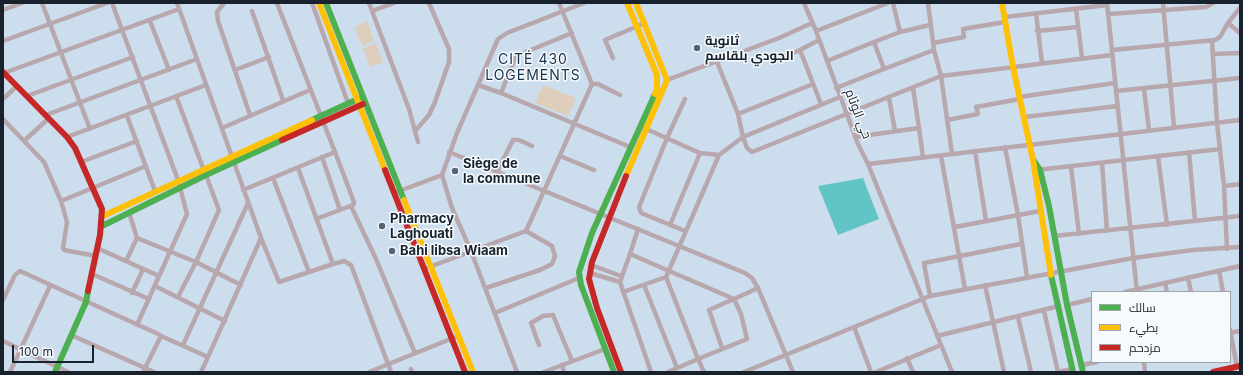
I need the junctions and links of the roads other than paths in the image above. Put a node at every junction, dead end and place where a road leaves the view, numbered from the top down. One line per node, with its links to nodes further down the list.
1 (22, 3): 29 (street)
2 (42, 3): 42 (street)
3 (107, 3): 42 (street)
4 (112, 3): 46 (street)
5 (177, 3): 27 (street)
6 (224, 3): 76 (street)
7 (277, 3): 94 (street)
8 (312, 3): 108 (street)
9 (319, 3): 37 (street)
10 (326, 3): 37 (street)
11 (369, 3): 32 (street)
12 (394, 3): 32 (street)
13 (429, 3): 130 (street)
14 (559, 3): 33 (street)
15 (584, 3): 33 (street)
16 (627, 3): 43 (street)
17 (636, 3): 39 (street)
18 (804, 3): 40 (street, حي الوئام)
19 (888, 3): 47 (street)
20 (893, 3): 49 (street)
21 (928, 3): 44 (street)
22 (1002, 3): 36 (street)
23 (1163, 3): 30 (street)
24 (1213, 3): 30 (street)
25 (1107, 4): 28 (street); 35 (street)
26 (1240, 8): 41 (street)
27 (179, 9): 38 (street); 68 (street)
28 (1076, 9): 34 (street); 45 (street)
29 (3, 10)
30 (1163, 10): 35 (street); 57 (street)
31 (252, 11): 65 (street)
32 (372, 11): 130 (street)
33 (563, 12): 50 (street); 88 (street)
34 (1036, 13): 36 (street); 48 (street)
35 (1109, 14): 60 (street)
36 (1005, 19): 56 (street); 73 (street)
37 (329, 20): 106 (street)
38 (150, 21): 46 (street); 75 (street)
39 (645, 23): 43 (street); 81 (street)
40 (812, 23): 47 (street, حي الوئام); 70 (street)
41 (1228, 23): 51 (street); 54 (street)
42 (49, 24): 53 (street); 61 (street)
43 (636, 26): 66 (street); 125 (street)
44 (930, 26): 49 (street); 56 (street)
45 (1078, 27): 48 (street); 67 (street)
46 (122, 30): 61 (street); 64 (street)
47 (816, 31): 52 (street, حي الوئام)
48 (1037, 31): 72 (street)
49 (900, 32): 55 (street)
50 (572, 33): 85 (street); 96 (street)
51 (1240, 34)
52 (820, 40): 58 (street); 69 (street, حي الوئام)
53 (3, 41)
54 (1212, 41): 57 (street); 63 (street)
55 (874, 42): 69 (street); 74 (street)
56 (933, 42): 59 (street)
57 (1167, 46): 60 (street); 90 (street)
58 (800, 50): 71 (street); 86 (street)
59 (934, 50): 74 (street); 78 (street)
60 (1112, 52): 67 (street); 84 (street)
61 (61, 53): 77 (street); 80 (street)
62 (1240, 53): 63 (street)
63 (1213, 54): 83 (street)
64 (133, 57): 80 (street); 82 (street)
65 (269, 57): 76 (street); 105 (street)
66 (613, 58)
67 (1082, 58): 72 (street)
68 (197, 59): 75 (street); 87 (street)
69 (827, 61): 91 (street, حي الوئام)
70 (717, 62): 81 (street); 112 (street)
71 (771, 62)
72 (1042, 63): 73 (street)
73 (1013, 67): 78 (street); 102 (street)
74 (884, 69): 91 (street)
75 (169, 70): 82 (street)
76 (235, 70): 114 (street)
77 (4, 73): 89 (street)
78 (941, 76): 92 (street); 120 (street)
79 (1240, 78): 83 (street)
80 (71, 80): 98 (street); 107 (street)
81 (667, 80): 131 (street)
82 (141, 81): 107 (street); 111 (street)
83 (1214, 81): 90 (street); 124 (street)
84 (1115, 83): 95 (street); 102 (street)
85 (592, 84): 97 (street); 123 (street)
86 (813, 84): 109 (street); 112 (street)
87 (206, 85): 99 (street); 128 (street)
88 (478, 85): 96 (street); 149 (street)
89 (17, 86): 98 (street); 103 (street)
90 (1170, 86): 93 (street); 126 (street)
91 (836, 88): 100 (street, حي الوئام)
92 (914, 88): 101 (street); 129 (street)
93 (1144, 89): 95 (street); 132 (street)
94 (310, 90): 105 (street); 117 (street)
95 (1116, 91): 110 (street)
96 (501, 93): 123 (street)
97 (620, 95)
98 (27, 96): 115 (street)
99 (176, 96): 111 (street); 167 (street)
100 (840, 97): 109 (street); 113 (street, حي الوئام)
101 (889, 98): 113 (street); 133 (street)
102 (1019, 98): 118 (street); 120 (street)
103 (3, 99)
104 (685, 99): 138 (street)
105 (283, 100): 114 (street)
106 (361, 101): 108 (street); 122 (street); 182 (street)
107 (79, 103): 115 (street); 127 (street)
108 (348, 103): 117 (street)
109 (821, 104): 136 (street)
110 (1118, 106): 118 (street); 134 (street)
111 (150, 107): 116 (street); 175 (street)
112 (738, 114): 136 (street)
113 (846, 114): 136 (street); 137 (street, حي الوئام)
114 (250, 115): 128 (street)
115 (47, 116): 135 (street); 139 (street)
116 (127, 116): 127 (street); 140 (street)
117 (320, 116): 122 (street); 153 (street)
118 (1024, 117): 142 (street)
119 (3, 119): 139 (street)
120 (947, 120): 152 (street)
121 (1240, 120): 124 (street)
122 (322, 122): 148 (street); 162 (street)
123 (575, 123): 144 (street); 155 (street)
124 (1218, 123): 126 (street); 146 (street)
125 (640, 126): 131 (street); 144 (street)
126 (1174, 127): 132 (street)
127 (90, 128): 135 (street)
128 (222, 128): 153 (street)
129 (918, 128): 133 (street); 159 (street)
130 (416, 130): 141 (street)
131 (647, 130): 138 (street); 195 (street)
132 (1149, 130): 134 (street)
133 (895, 131): 137 (street)
134 (1121, 133): 142 (street); 160 (street)
135 (67, 137): 161 (street)
136 (743, 137): 154 (street)
137 (855, 137): 164 (street, حي الوئام)
138 (666, 138): 151 (street); 199 (street)
139 (24, 141): 184 (street)
140 (136, 141): 161 (street); 165 (street)
141 (418, 142)
142 (1028, 144): 145 (street); 170 (street)
143 (532, 146): 171 (street)
144 (630, 147): 190 (street)
145 (1005, 147): 147 (street); 191 (street)
146 (1220, 149): 150 (street); 177 (street)
147 (975, 151): 152 (street); 197 (street)
148 (335, 152): 157 (street); 186 (street)
149 (449, 152): 171 (street); 173 (street)
150 (1189, 152): 158 (street); 198 (street)
151 (700, 153): 154 (street); 199 (street)
152 (952, 154): 156 (street)
153 (232, 155): 162 (street); 167 (street)
154 (719, 155): 206 (street)
155 (560, 156): 169 (street); 183 (street)
156 (941, 156): 159 (street); 202 (street)
157 (322, 157): 168 (street); 187 (street)
158 (1158, 157): 160 (street); 200 (street)
159 (922, 158): 164 (street)
160 (1124, 161): 163 (street); 204 (street)
161 (82, 162): 178 (street)
162 (234, 162): 172 (street); 180 (street)
163 (1102, 163): 166 (street); 207 (street)
164 (868, 164): 263 (street, حي الوئام)
165 (146, 166): 178 (street); 181 (street)
166 (1071, 167): 170 (street); 208 (street)
167 (203, 168): 175 (street)
168 (298, 168): 174 (street); 196 (street)
169 (594, 170)
170 (1036, 170): 188 (street); 209 (street)
171 (497, 172): 183 (street)
172 (206, 175): 179 (street); 224 (street)
173 (442, 176): 182 (street); 217 (street)
174 (273, 178): 180 (street); 234 (street)
175 (178, 180): 179 (street); 181 (street)
176 (1240, 184): 177 (street)
177 (1224, 186): 193 (street)
178 (93, 187): 184 (street); 192 (street)
179 (180, 188): 189 (street); 218 (street)
180 (243, 190): 185 (street)
181 (155, 191): 192 (street)
182 (397, 191): 228 (street); 230 (street)
183 (544, 191): 190 (street); 205 (street)
184 (61, 201): 220 (street)
185 (248, 203): 211 (street); 236 (street)
186 (351, 206): 187 (street); 292 (street)
187 (340, 210): 196 (street)
188 (1040, 211): 191 (street); 235 (street)
189 (129, 212): 201 (street); 210 (street)
190 (601, 214): 195 (street); 243 (street)
191 (1018, 215): 197 (street); 212 (street)
192 (102, 216): 201 (street)
193 (1224, 216): 194 (street); 198 (street); 216 (street)
194 (1240, 216)
195 (608, 218): 203 (street); 226 (street)
196 (316, 220): 225 (street)
197 (986, 221): 202 (street)
198 (1195, 221): 200 (street)
199 (670, 225): 206 (street)
200 (1167, 225): 204 (street)
201 (102, 226): 215 (street)
202 (955, 227): 221 (street)
203 (638, 229): 213 (street); 219 (street)
204 (1131, 229): 207 (street); 222 (street)
205 (526, 230): 217 (street); 252 (street)
206 (686, 231): 213 (street)
207 (1107, 231): 208 (street)
208 (1079, 234): 209 (street)
209 (1054, 236): 231 (street)
210 (137, 238): 218 (street); 223 (street)
211 (261, 238): 234 (street); 247 (street)
212 (1021, 244): 221 (street); 242 (street)
213 (680, 246): 232 (street); 253 (street)
214 (1240, 247): 216 (street)
215 (97, 248): 220 (street); 223 (street)
216 (1227, 249): 222 (street)
217 (471, 251): 228 (street); 252 (street)
218 (171, 252): 224 (street); 239 (street)
219 (630, 254): 232 (street); 240 (street)
220 (96, 256): 238 (street)
221 (960, 256): 254 (street); 261 (street)
222 (1133, 258): 231 (street); 255 (street)
223 (126, 261): 229 (street)
224 (196, 262): 236 (street); 262 (street)
225 (333, 264): 234 (street); 299 (street)
226 (591, 265): 237 (street); 240 (street)
227 (1240, 266): 233 (street)
228 (431, 267): 230 (street); 281 (street)
229 (143, 269): 239 (street); 260 (street)
230 (424, 269): 284 (street)
231 (1060, 270): 235 (street); 269 (street)
232 (668, 271): 241 (street); 265 (street)
233 (1219, 271): 244 (street); 258 (street)
234 (309, 272)
235 (1050, 272): 242 (street); 270 (street)
236 (215, 273): 247 (street); 271 (street)
237 (590, 273): 245 (street); 319 (street)
238 (92, 274): 260 (street); 268 (street)
239 (159, 276): 251 (street)
240 (621, 276): 245 (street)
241 (666, 277): 248 (street); 296 (street)
242 (1027, 277): 249 (street)
243 (579, 278): 273 (street); 291 (street)
244 (1188, 278): 246 (street); 257 (street)
245 (620, 282): 259 (street)
246 (1165, 283): 255 (street); 256 (street)
247 (241, 285): 275 (street)
248 (644, 285): 259 (street); 303 (street)
249 (985, 285): 254 (street); 276 (street)
250 (50, 286): 266 (street); 268 (street); 290 (street)
251 (155, 286): 262 (street); 264 (street)
252 (486, 288): 273 (street)
253 (758, 288): 265 (street); 293 (street)
254 (965, 289): 261 (street)
255 (1137, 291)
256 (1167, 291)
257 (1191, 291)
258 (1223, 291)
259 (623, 292): 320 (street)
260 (132, 293): 264 (street)
261 (930, 296): 263 (street)
262 (178, 297): 271 (street)
263 (922, 298): 278 (street); 282 (street, حي الوئام)
264 (149, 299): 277 (street)
265 (734, 299): 289 (street); 289 (street)
266 (3, 300)
267 (1091, 300): 269 (street)
268 (86, 302): 277 (street); 279 (street)
269 (1067, 305): 301 (street)
270 (1059, 306): 272 (street); 306 (street)
271 (199, 308): 275 (street); 288 (street)
272 (1044, 310): 274 (street); 331 (street)
273 (495, 313): 315 (street)
274 (1018, 317): 276 (street); 330 (street)
275 (225, 321): 294 (street)
276 (993, 322): 282 (street); 329 (street)
277 (138, 325): 280 (street)
278 (854, 328): 293 (street); 325 (street)
279 (71, 335): 304 (street); 305 (street)
280 (161, 336): 288 (street); 305 (street)
281 (458, 336): 284 (street); 314 (street)
282 (937, 336): 287 (street, حي الوئام)
283 (1231, 337): 302 (street)
284 (451, 339): 292 (street); 313 (street)
285 (3, 341): 290 (street)
286 (539, 345): 297 (street)
287 (941, 345): 295 (street); 328 (street, حي الوئام)
288 (183, 346): 294 (street)
289 (722, 348): 296 (street)
290 (20, 349): 304 (street); 307 (street)
291 (605, 349): 297 (street); 318 (street)
292 (415, 353): 299 (street)
293 (787, 355): 323 (street); 324 (street)
294 (208, 357): 310 (street)
295 (907, 358): 326 (street); 327 (street)
296 (698, 359): 303 (street); 322 (street)
297 (572, 361): 300 (street)
298 (1092, 363): 301 (street)
299 (389, 364): 311 (street); 312 (street)
300 (562, 365): 316 (street); 317 (street)
301 (1082, 365): 332 (street)
302 (1239, 367): 333 (street)
303 (677, 368): 321 (street)
304 (56, 370): 308 (street)
305 (144, 370): 309 (street)
306 (1072, 371): 331 (street)
307 (10, 372)
308 (68, 372)
309 (154, 372)
310 (201, 372)
311 (369, 372)
312 (391, 372)
313 (466, 372)
314 (473, 372)
315 (517, 372)
316 (544, 372)
317 (564, 372)
318 (614, 372)
319 (621, 372)
320 (651, 372)
321 (668, 372)
322 (704, 372)
323 (744, 372)
324 (793, 372)
325 (871, 372)
326 (876, 372)
327 (913, 372)
328 (952, 372)
329 (1004, 372)
330 (1031, 372)
331 (1058, 372)
332 (1083, 372)
333 (1213, 372)

